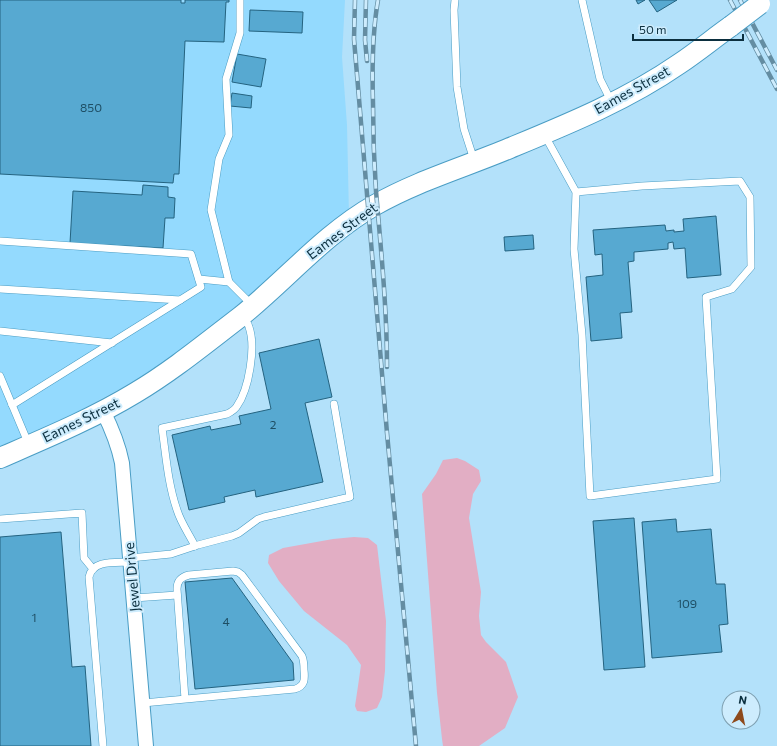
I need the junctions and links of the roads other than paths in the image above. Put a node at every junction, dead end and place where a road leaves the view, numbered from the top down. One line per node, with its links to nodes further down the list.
1 (240, 0): 11 (lane)
2 (455, 0): 7 (lane)
3 (582, 0): 5 (lane)
4 (763, 2): 5 (main road, Eames Street, bridge)
5 (612, 103): 6 (main road, Eames Street)
6 (544, 134): 7 (main road, Eames Street); 8 (lane)
7 (475, 162): 14 (main road, Eames Street)
8 (576, 192): 8 (lane)
9 (0, 241): 10 (lane)
10 (199, 280): 11 (lane); 13 (lane)
11 (229, 282): 14 (lane)
12 (0, 289): 13 (lane)
13 (180, 300): 16 (lane)
14 (247, 310): 20 (main road, Eames Street); 24 (lane)
15 (0, 331): 16 (lane)
16 (112, 343): 18 (lane)
17 (0, 376): 18 (lane)
18 (12, 404): 21 (lane)
19 (334, 404): 24 (lane)
20 (103, 411): 21 (main road, Eames Street); 25 (street, Jewel Drive)
21 (29, 445): 22 (main road, Eames Street)
22 (0, 458)
23 (0, 519): 26 (lane)
24 (195, 546): 25 (lane)
25 (130, 560): 26 (lane); 28 (street, Jewel Drive)
26 (93, 569): 31 (lane)
27 (177, 595): 28 (lane); 29 (lane); 29 (lane)
28 (134, 598): 30 (street, Jewel Drive)
29 (185, 699): 30 (lane)
30 (143, 703): 32 (street, Jewel Drive)
31 (103, 746)
32 (146, 746)

